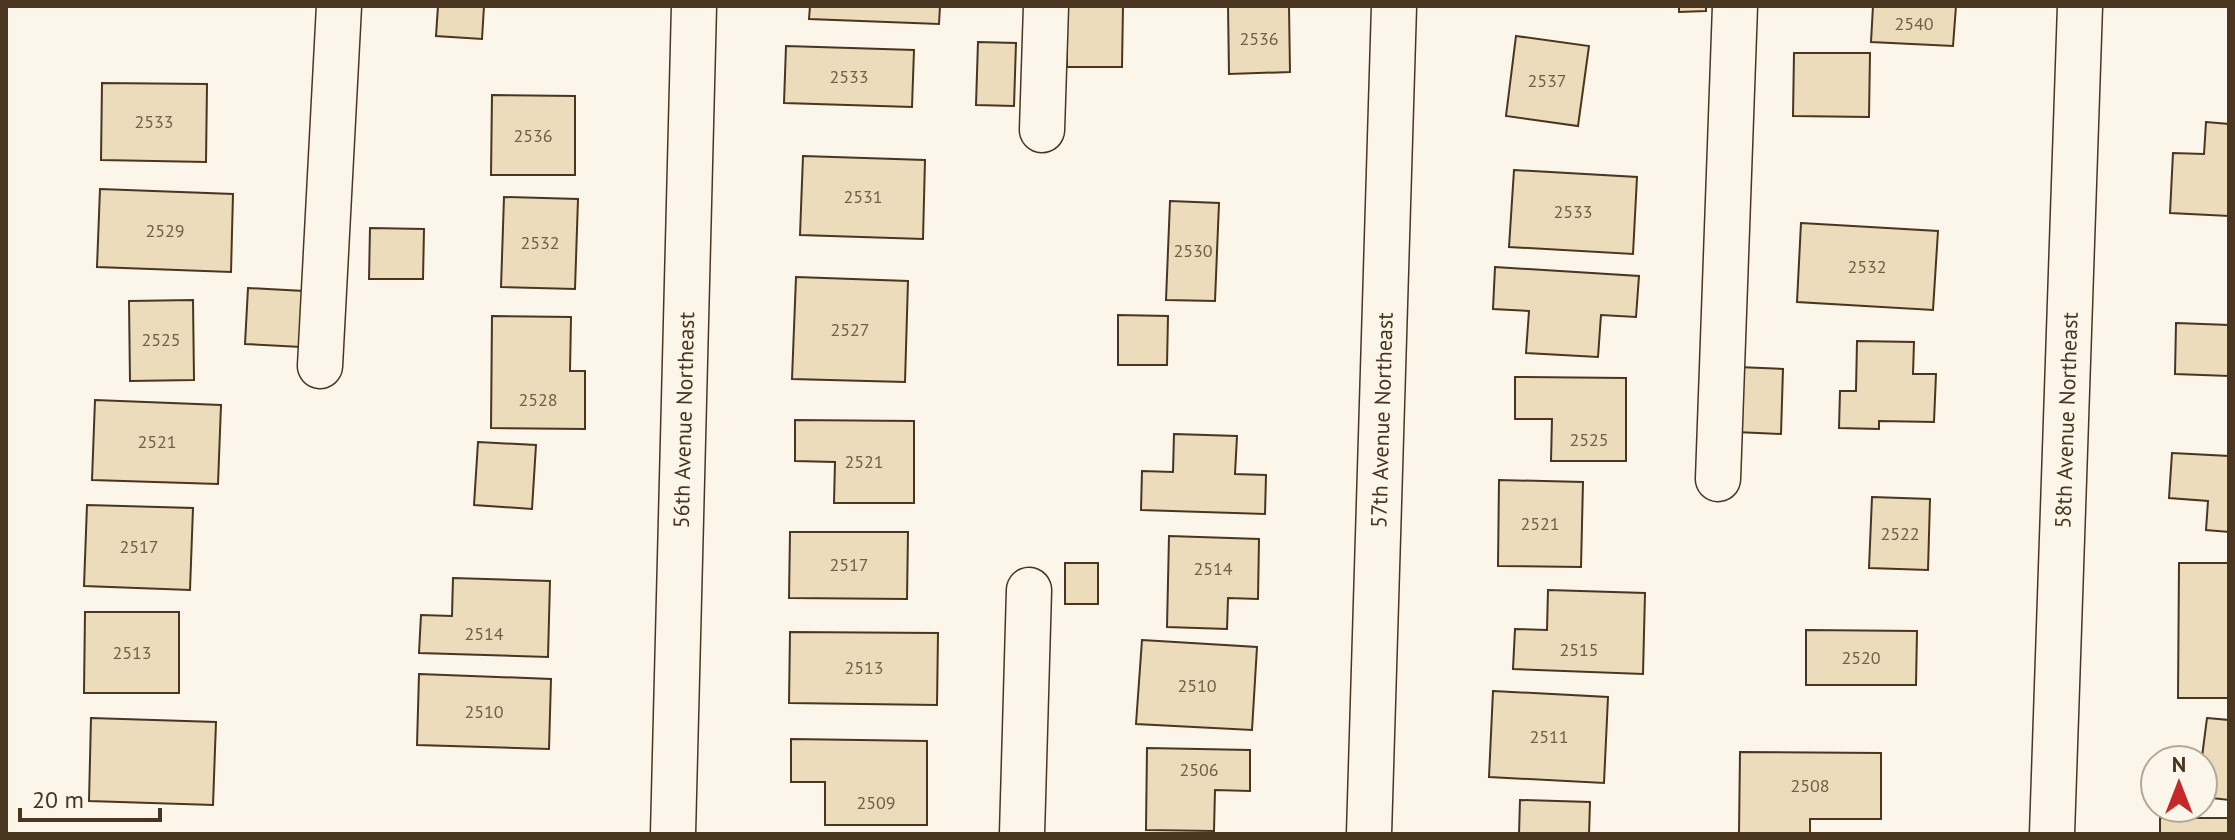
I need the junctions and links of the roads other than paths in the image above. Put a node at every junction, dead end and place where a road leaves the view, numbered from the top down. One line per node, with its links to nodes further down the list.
1 (339, 6): 8 (street)
2 (694, 6): 11 (street, 56th Avenue Northeast)
3 (1046, 6): 7 (street)
4 (1394, 6): 13 (street, 57th Avenue Northeast)
5 (1735, 6): 9 (street)
6 (2080, 6): 14 (street, 58th Avenue Northeast)
7 (1042, 130)
8 (320, 366)
9 (1718, 479)
10 (1029, 590): 12 (street)
11 (673, 834)
12 (1022, 834)
13 (1369, 834)
14 (2052, 834)

